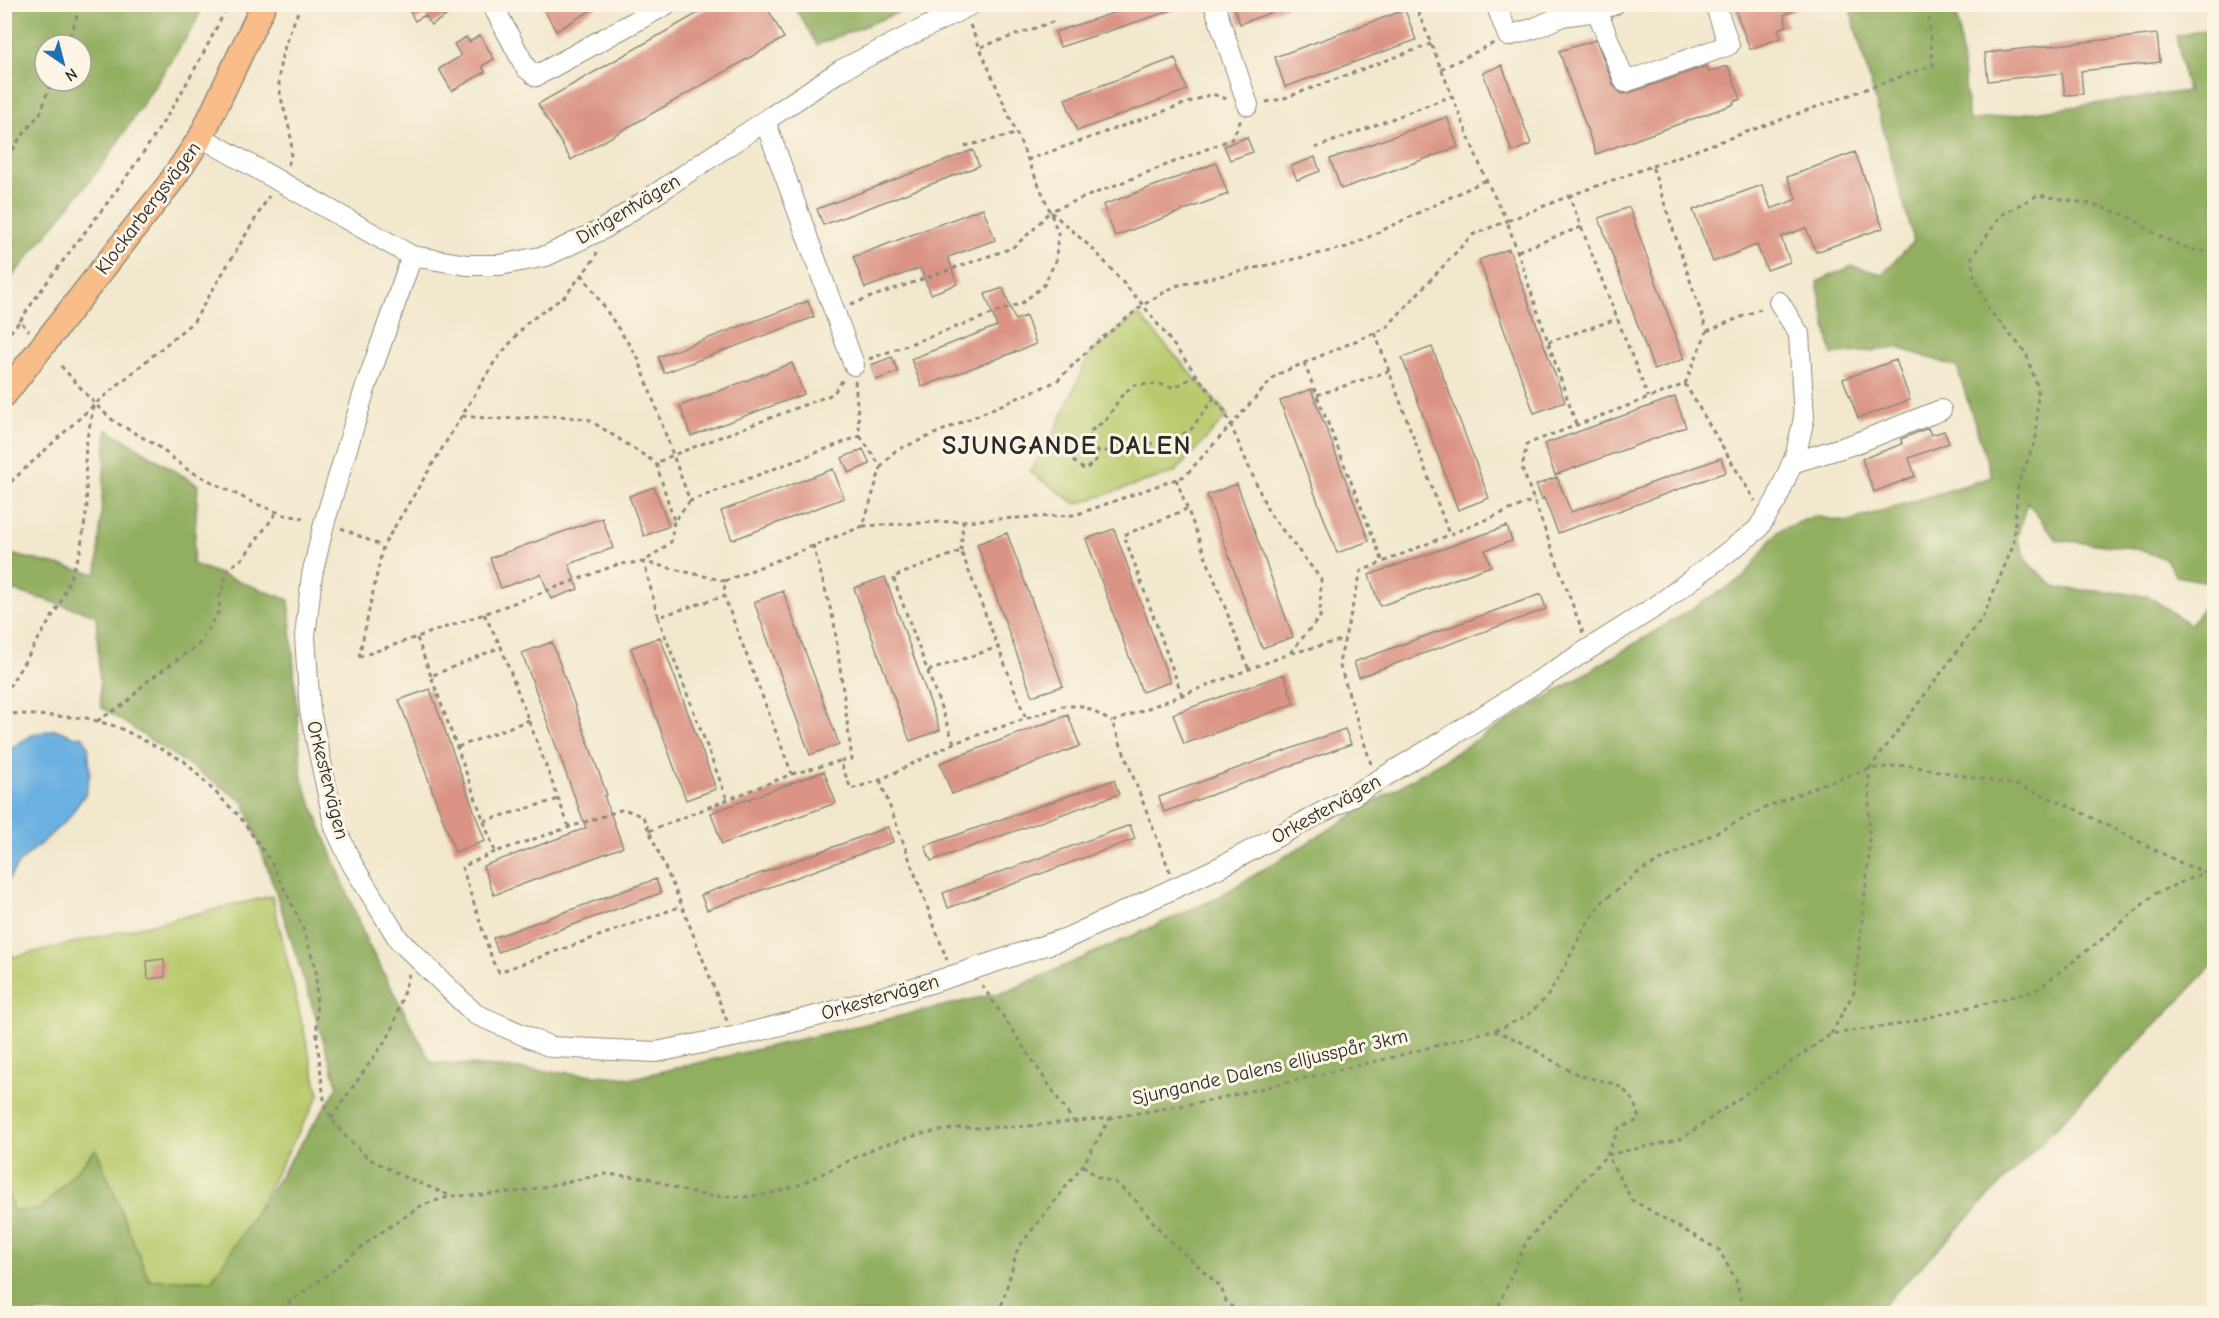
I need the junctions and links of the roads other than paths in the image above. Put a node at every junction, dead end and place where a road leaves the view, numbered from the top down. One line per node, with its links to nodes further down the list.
1 (264, 4): 12 (main road, Klockarbergsvägen)
2 (492, 4): 3 (street)
3 (666, 4)
4 (1214, 4): 10 (street)
5 (1496, 4): 9 (street)
6 (1715, 4): 8 (street)
7 (967, 7): 11 (street, Dirigentvägen)
8 (1606, 8): 9 (street)
9 (1565, 10)
10 (1248, 105)
11 (765, 121): 13 (street, Dirigentvägen); 15 (street)
12 (201, 136): 13 (street, Dirigentvägen); 16 (main road, Klockarbergsvägen)
13 (412, 255): 18 (street, Orkestervägen)
14 (1779, 302): 18 (street, Orkestervägen)
15 (854, 365)
16 (4, 395)
17 (1941, 410): 18 (street)
18 (1792, 463)

